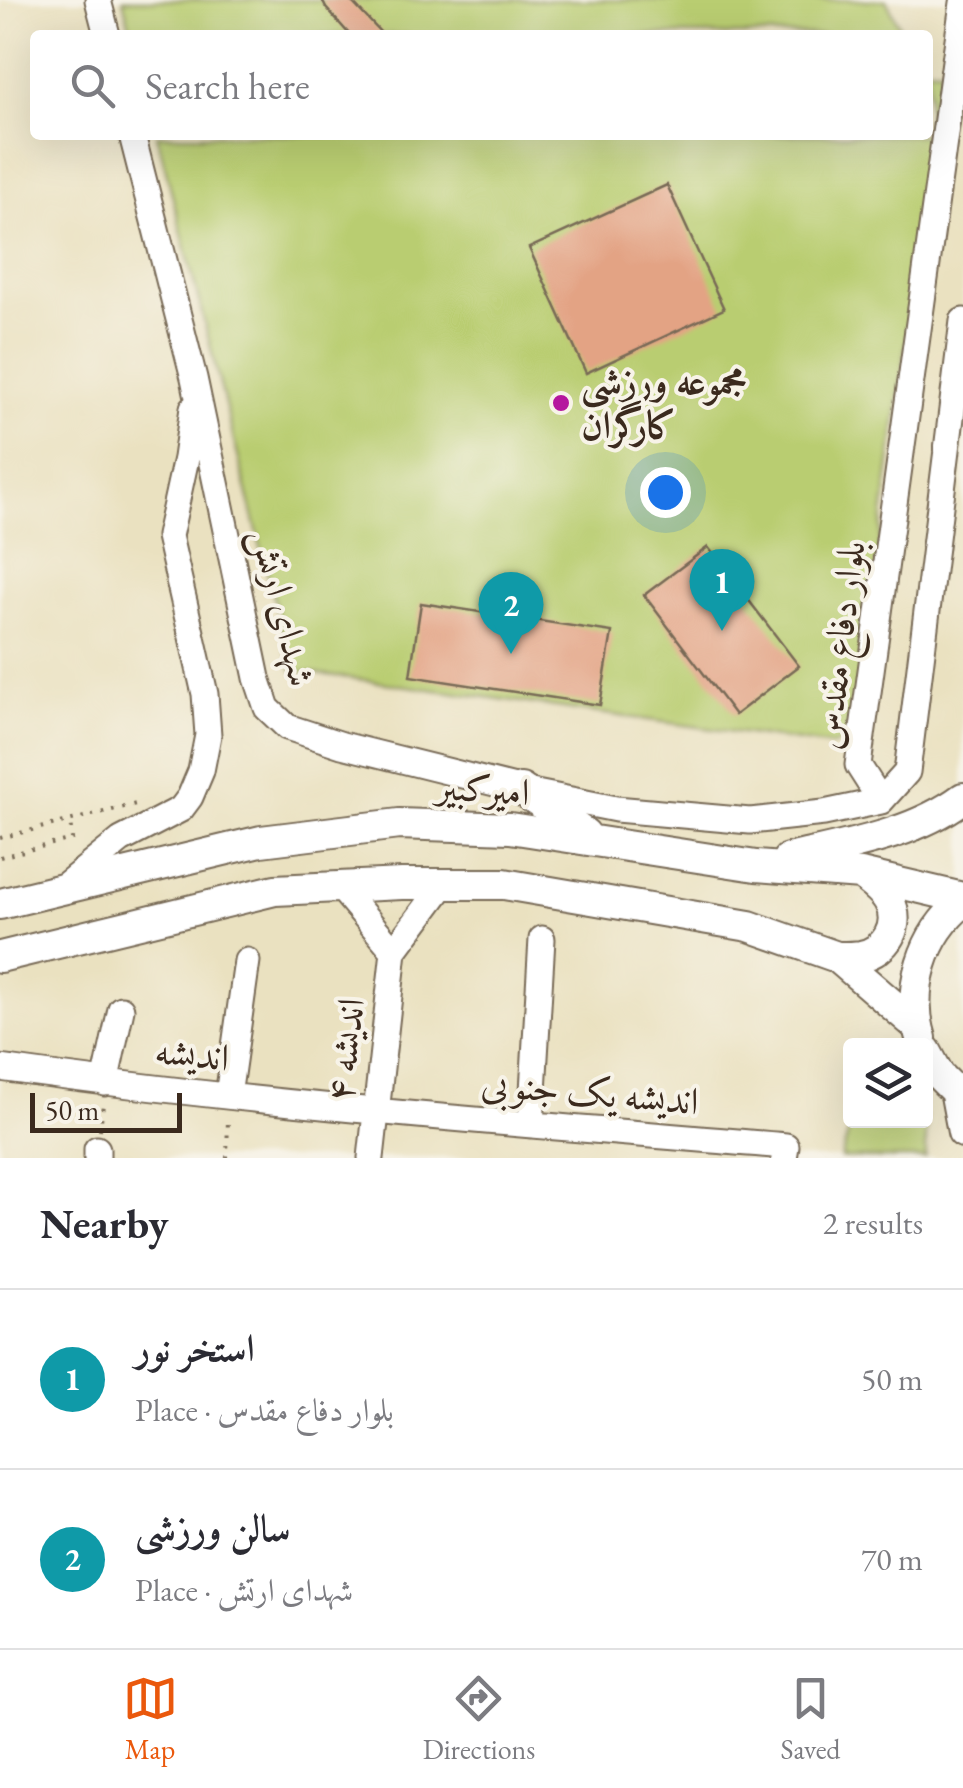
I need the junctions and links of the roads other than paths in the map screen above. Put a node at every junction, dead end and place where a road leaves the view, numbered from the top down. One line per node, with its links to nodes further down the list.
1 (98, 0): 3 (street)
2 (963, 3): 5 (street, بلوار دفاع مقدس)
3 (105, 30)
4 (133, 140): 8 (street, شهدای ارتش)
5 (920, 305): 6 (street); 11 (street, بلوار دفاع مقدس)
6 (963, 312)
7 (963, 321): 11 (street)
8 (194, 378): 9 (street, شهدای ارتش); 17 (street, شهدای ارتش)
9 (521, 789): 11 (street, شهدای ارتش); 12 (main road)
10 (963, 798): 13 (main road)
11 (881, 802)
12 (596, 842): 13 (main road, امیرکبیر); 17 (main road, امیرکبیر)
13 (756, 866): 14 (main road, امیرکبیر)
14 (861, 874): 18 (main road, امیرکبیر); 23 (main road)
15 (444, 884): 16 (main road); 21 (street); 23 (main road)
16 (340, 887): 21 (street); 22 (main road)
17 (60, 890): 19 (main road, امیرکبیر)
18 (963, 900): 27 (main road)
19 (0, 904)
20 (542, 939): 34 (street)
21 (394, 951): 33 (street, اندیشه ۴)
22 (0, 957)
23 (837, 957): 26 (main road)
24 (247, 961): 31 (street)
25 (121, 1009): 30 (street)
26 (919, 1038)
27 (922, 1038)
28 (933, 1064): 32 (main road)
29 (0, 1068): 30 (street, اندیشه)
30 (105, 1083): 31 (street, اندیشه)
31 (228, 1096): 33 (street, اندیشه)
32 (960, 1097): 35 (main road)
33 (376, 1111): 34 (street, اندیشه یک جنوبی); 36 (street, اندیشه ۴)
34 (531, 1125): 37 (street, اندیشه یک جنوبی)
35 (963, 1132)
36 (370, 1158)
37 (784, 1158)

